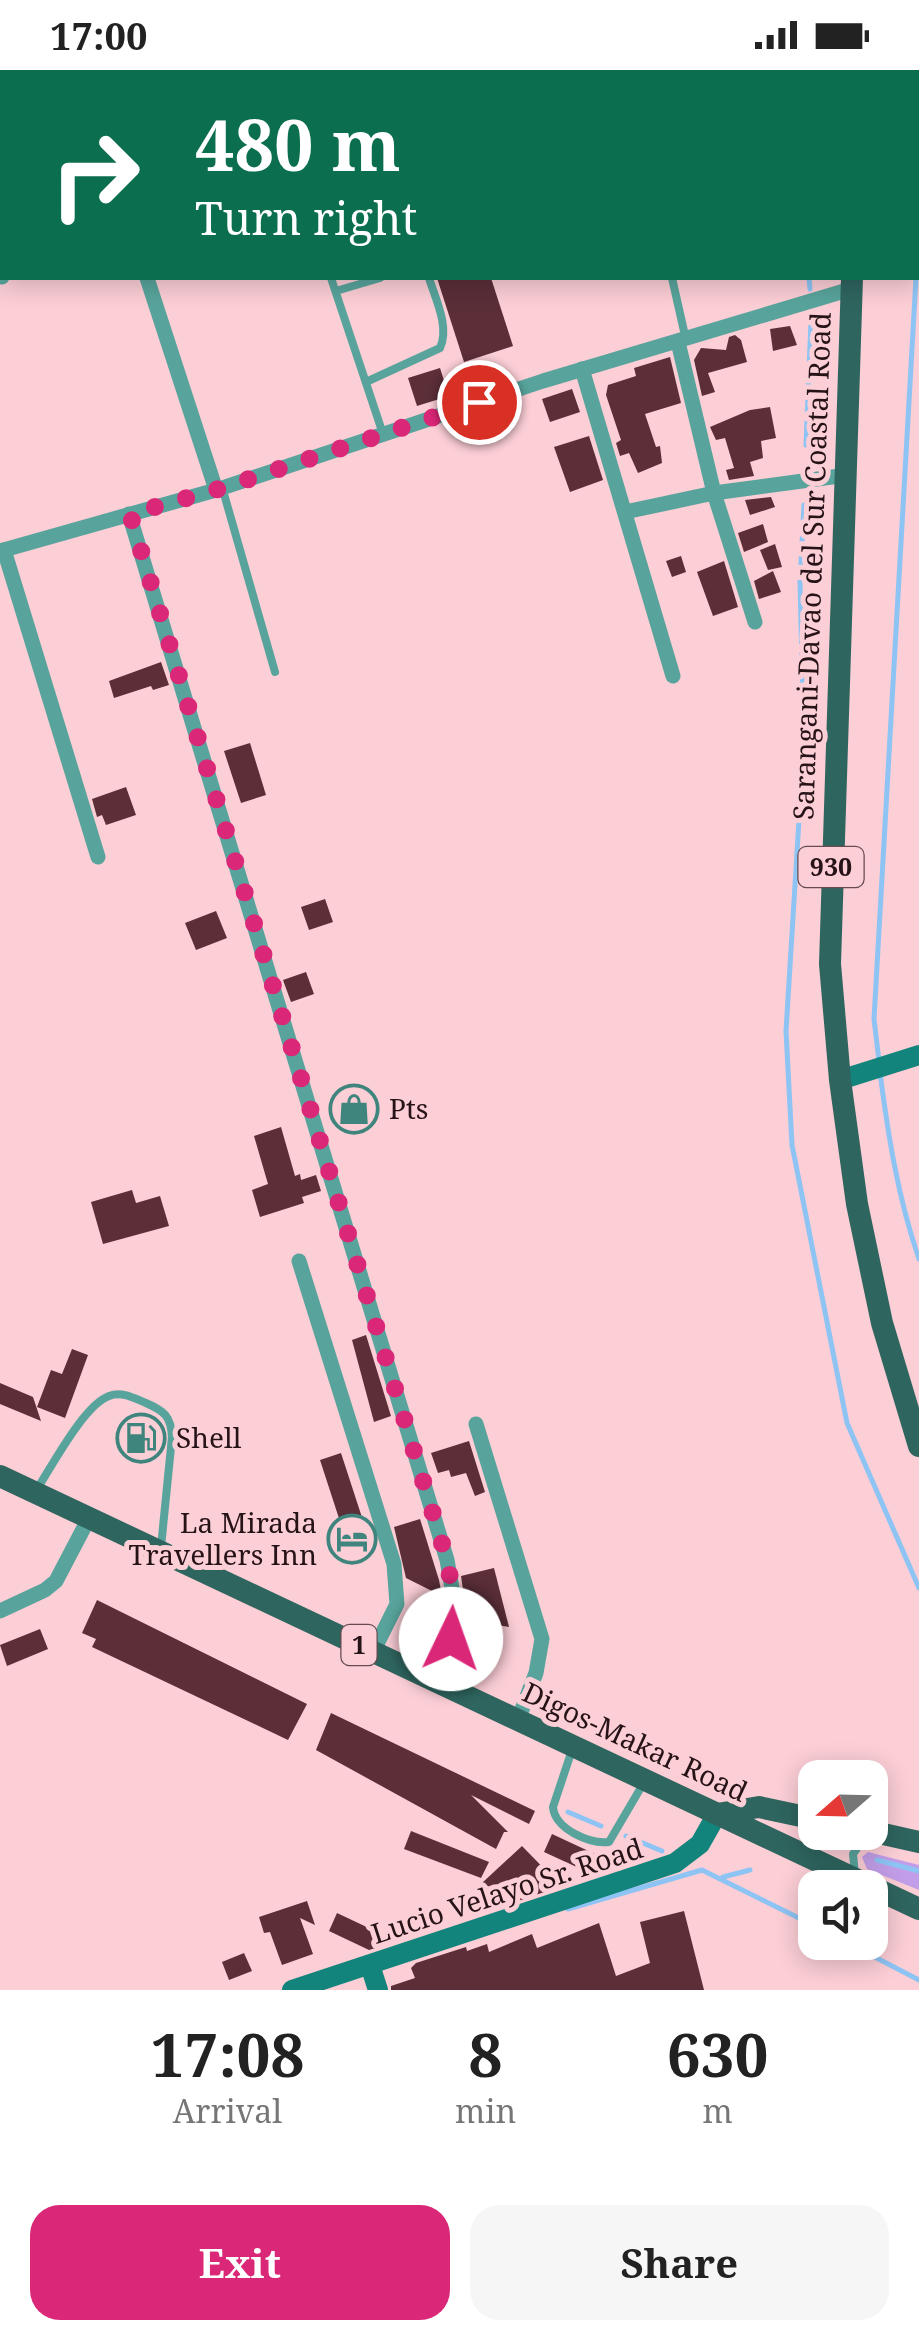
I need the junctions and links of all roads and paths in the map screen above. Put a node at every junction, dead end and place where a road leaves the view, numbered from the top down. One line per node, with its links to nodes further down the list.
1 (148, 280): 13 (street)
2 (332, 280): 7 (lane)
3 (373, 280): 7 (lane)
4 (430, 280): 10 (lane)
5 (672, 280): 8 (lane)
6 (851, 283): 8 (street); 12 (main road, Sarangani-Davao del Sur Coastal Road / 930)
7 (336, 291): 10 (lane)
8 (682, 341): 9 (street); 14 (street)
9 (582, 370): 11 (street); 15 (street)
10 (366, 382): 11 (lane)
11 (383, 434): 13 (street)
12 (846, 475): 14 (street); 23 (main road, Sarangani-Davao del Sur Coastal Road / 930)
13 (219, 488): 16 (street); 19 (lane)
14 (714, 493): 15 (street); 18 (street)
15 (625, 512): 20 (street)
16 (130, 514): 17 (street); 33 (street)
17 (2, 551): 21 (street)
18 (755, 622)
19 (275, 672)
20 (673, 676)
21 (98, 858)
22 (910, 1058): 23 (main road)
23 (840, 1080): 26 (main road, Sarangani-Davao del Sur Coastal Road / 930)
24 (299, 1261): 32 (street)
25 (476, 1424): 34 (street)
26 (919, 1446)
27 (0, 1476): 28 (main road, Digos-Makar Road / 1)
28 (34, 1492): 29 (main road, Digos-Makar Road / 1); 30 (lane)
29 (88, 1518): 30 (main road, Digos-Makar Road / 1); 31 (street)
30 (161, 1552): 32 (main road, Digos-Makar Road / 1)
31 (0, 1610)
32 (373, 1652): 33 (main road, Digos-Makar Road / 1)
33 (442, 1684): 34 (main road, Digos-Makar Road / 1)
34 (518, 1720): 35 (main road, Digos-Makar Road / 1)
35 (574, 1746): 36 (main road, Digos-Makar Road / 1); 36 (lane)
36 (645, 1780): 37 (main road, Digos-Makar Road / 1)
37 (717, 1814): 38 (main road); 41 (main road, Digos-Makar Road / 1); 44 (main road, Lucio Velayo Sr. Road)
38 (798, 1816)
39 (888, 1836): 40 (main road)
40 (919, 1842)
41 (835, 1870)
42 (888, 1895): 43 (main road, Digos-Makar Road / 1)
43 (919, 1910)
44 (370, 1966): 45 (main road, Lucio Velayo Sr. Road); 46 (main road)
45 (306, 1988)
46 (378, 1990)

